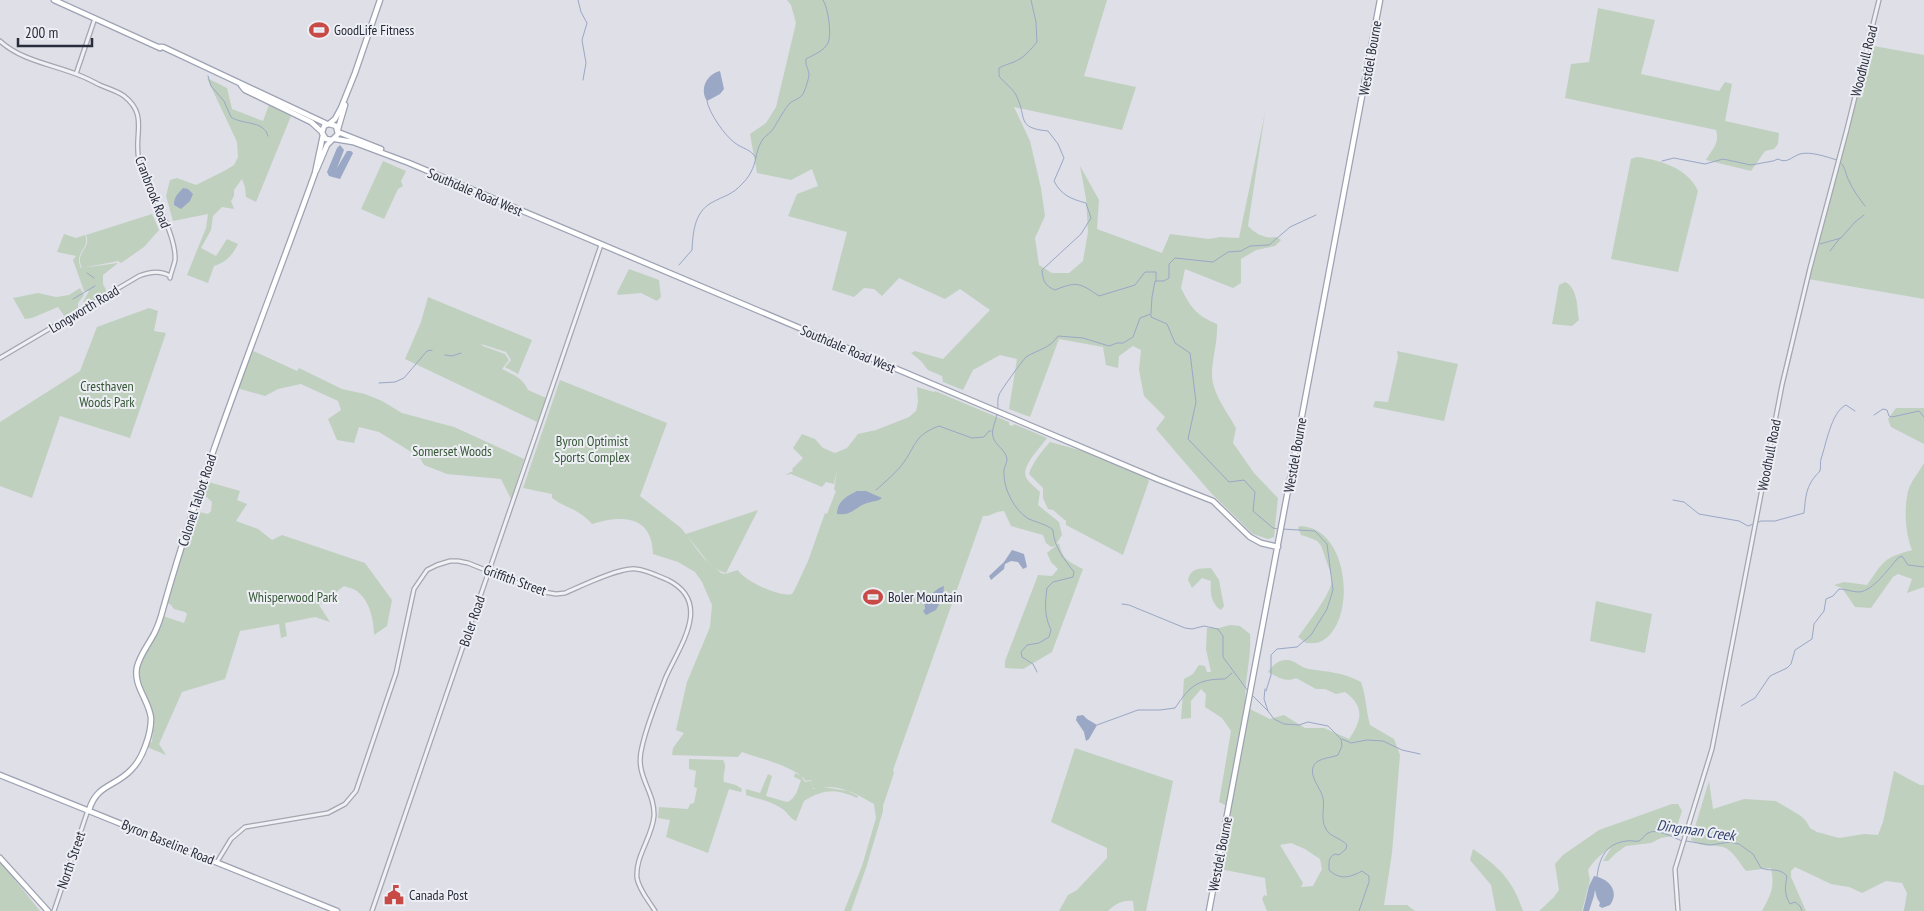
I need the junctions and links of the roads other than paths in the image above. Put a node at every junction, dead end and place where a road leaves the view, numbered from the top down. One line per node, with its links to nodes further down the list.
1 (54, 0): 5 (main road)
2 (380, 0): 7 (main road)
3 (1380, 0): 19 (main road, Westdel Bourne)
4 (1879, 0): 31 (street, Woodhull Road)
5 (95, 18): 8 (street); 9 (main road)
6 (0, 41): 8 (street, Cranbrook Road)
7 (355, 72): 10 (main road); 11 (main road)
8 (76, 74): 17 (street, Cranbrook Road)
9 (240, 84): 10 (main road); 12 (main road)
10 (328, 124): 11 (main road); 12 (main road)
11 (338, 131): 13 (main road); 14 (main road, Southdale Road West)
12 (322, 134): 13 (main road); 15 (main road, Colonel Talbot Road)
13 (333, 139): 14 (main road, Southdale Road West); 15 (main road, Colonel Talbot Road)
14 (409, 163): 16 (main road, Southdale Road West)
15 (315, 172): 22 (main road, Colonel Talbot Road)
16 (602, 245): 19 (main road, Southdale Road West); 20 (street, Boler Road)
17 (170, 277): 18 (street, Longworth Road)
18 (0, 358)
19 (1278, 547): 30 (main road, Westdel Bourne)
20 (489, 571): 24 (street, Griffith Street); 28 (street, Boler Road); 29 (street, Griffith Street)
21 (0, 775): 22 (main road, Byron Baseline Road)
22 (88, 810): 24 (main road, Byron Baseline Road); 26 (street, North Street)
23 (0, 858): 25 (main road)
24 (217, 862): 27 (main road, Byron Baseline Road)
25 (48, 911)
26 (54, 911)
27 (336, 911)
28 (372, 911)
29 (655, 911)
30 (1209, 911)
31 (1678, 911)

